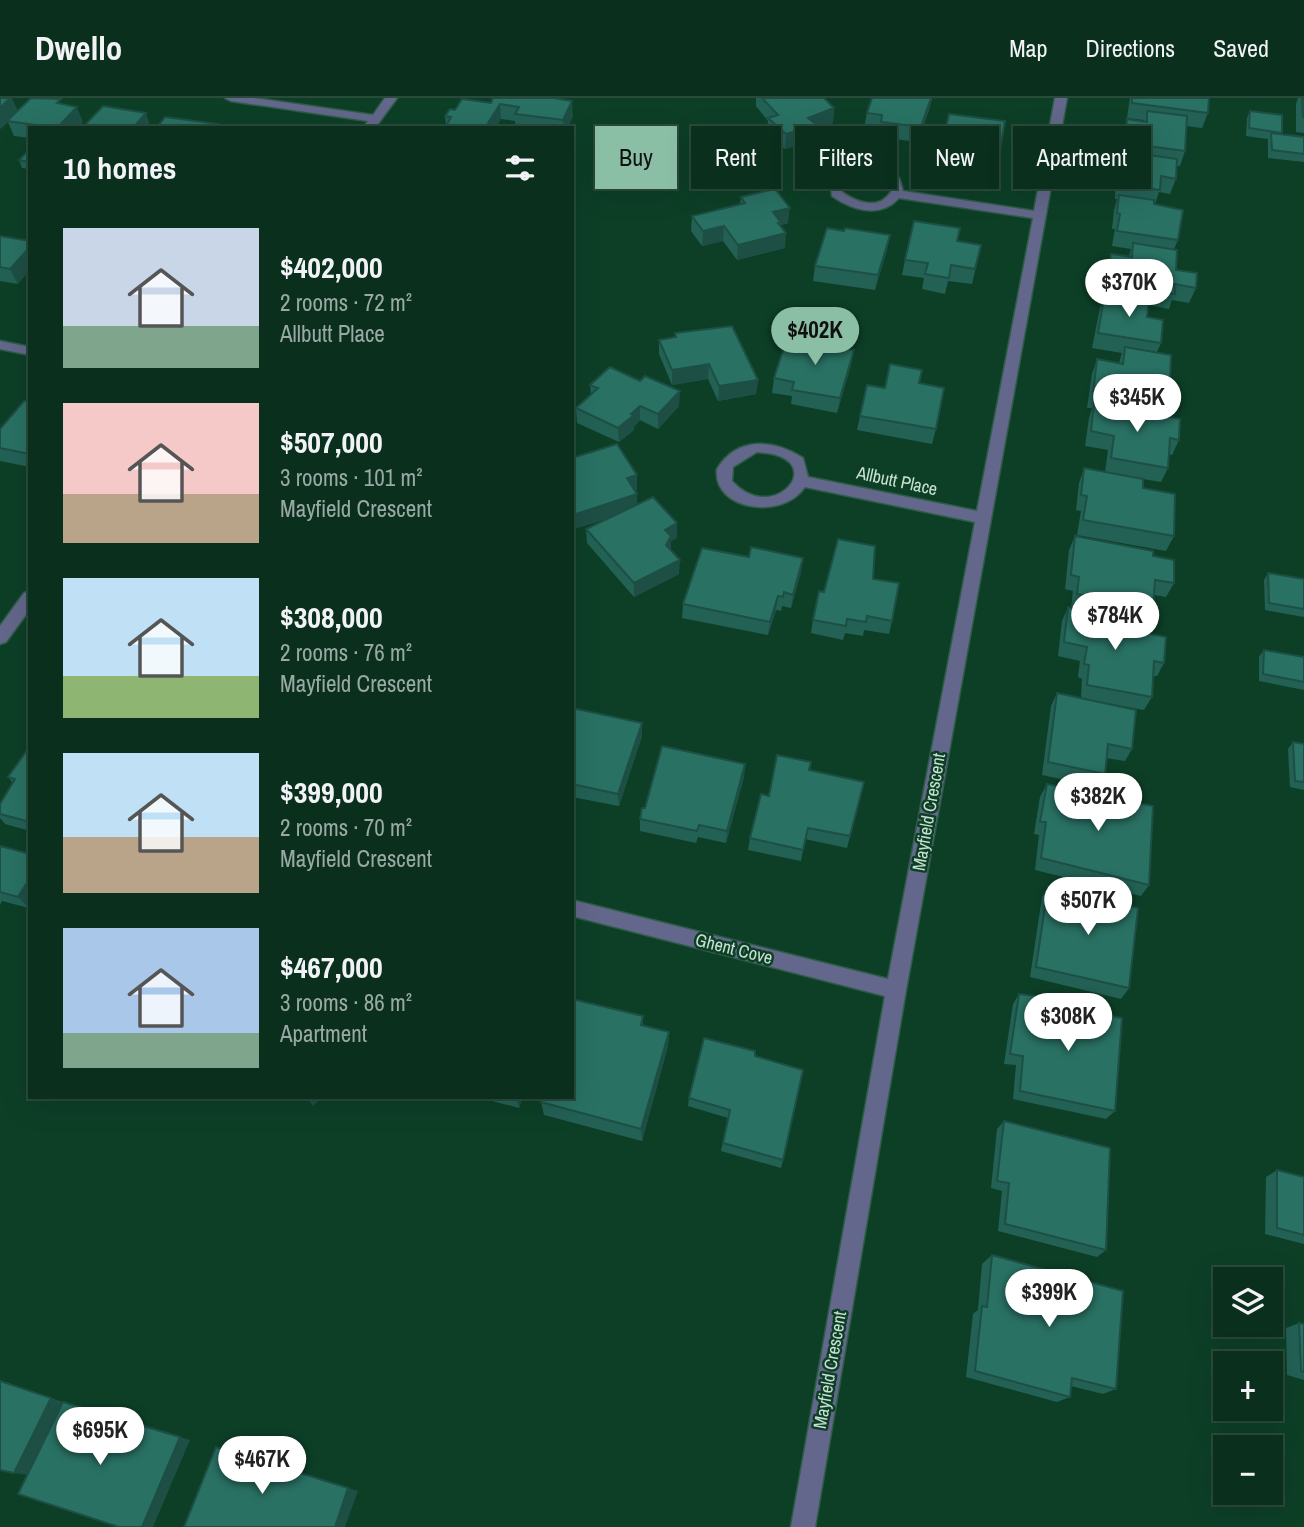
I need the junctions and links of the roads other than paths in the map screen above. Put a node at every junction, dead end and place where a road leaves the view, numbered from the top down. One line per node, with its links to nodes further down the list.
1 (231, 98): 4 (street)
2 (391, 98): 4 (street)
3 (1061, 98): 6 (street, Mayfield Crescent)
4 (372, 123)
5 (898, 194): 5 (street); 6 (street)
6 (1039, 215): 10 (street, Mayfield Crescent)
7 (0, 345): 8 (street)
8 (28, 351)
9 (803, 481): 9 (street); 10 (street, Allbutt Place)
10 (983, 519): 14 (street, Mayfield Crescent)
11 (28, 600): 12 (street)
12 (0, 638)
13 (574, 909): 14 (street, Ghent Cove)
14 (896, 990): 15 (street, Mayfield Crescent)
15 (803, 1527)

